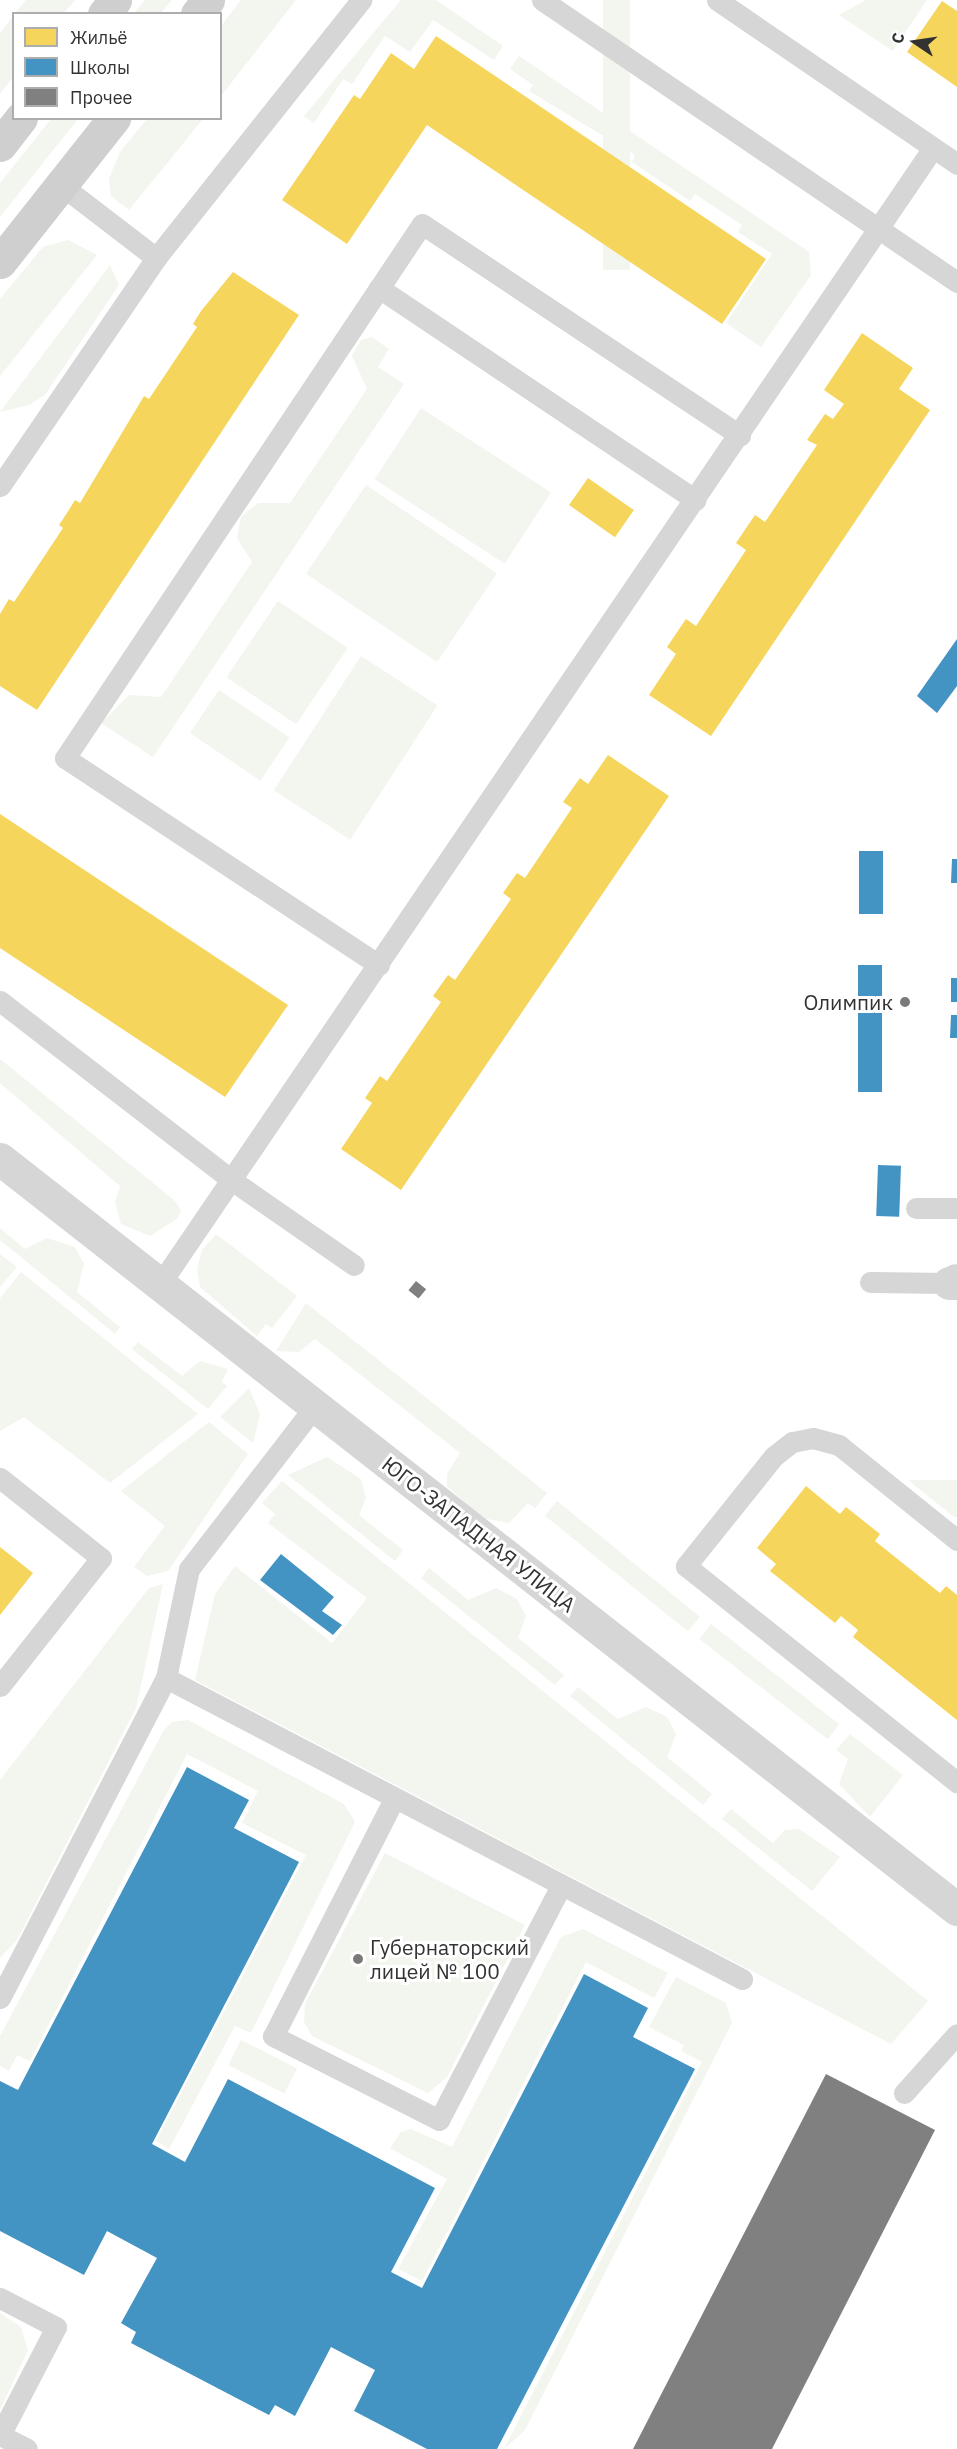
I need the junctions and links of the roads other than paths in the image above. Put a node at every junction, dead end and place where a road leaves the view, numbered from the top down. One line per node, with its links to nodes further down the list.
1 (115, 0): 6 (street)
2 (208, 0): 7 (street)
3 (361, 0): 15 (lane)
4 (542, 0): 14 (lane)
5 (717, 0): 11 (lane)
6 (106, 12)
7 (199, 12)
8 (19, 120): 10 (street)
9 (112, 120): 13 (street)
10 (0, 145)
11 (933, 148): 12 (lane); 14 (lane)
12 (957, 164)
13 (61, 185): 15 (lane); 16 (street)
14 (879, 229): 17 (lane); 19 (lane)
15 (156, 258): 20 (lane)
16 (0, 262)
17 (957, 282)
18 (379, 288): 19 (lane); 21 (lane); 22 (lane)
19 (740, 435): 21 (lane)
20 (0, 486)
21 (696, 500): 22 (lane)
22 (379, 965): 25 (lane)
23 (0, 1001): 25 (lane)
24 (0, 1159): 31 (street, ЮГО-ЗАПАДНАЯ УЛИЦА)
25 (233, 1181): 28 (lane); 31 (lane)
26 (916, 1208): 27 (lane)
27 (957, 1208)
28 (354, 1265)
29 (954, 1278): 30 (lane)
30 (870, 1282)
31 (160, 1284): 32 (street, ЮГО-ЗАПАДНАЯ УЛИЦА)
32 (315, 1406): 35 (lane); 40 (street, ЮГО-ЗАПАДНАЯ УЛИЦА)
33 (0, 1478): 36 (lane)
34 (957, 1540): 37 (lane)
35 (166, 1678): 38 (lane); 42 (lane)
36 (0, 1686)
37 (957, 1782)
38 (394, 1799): 39 (lane); 39 (lane)
39 (561, 1886): 41 (lane)
40 (957, 1909)
41 (742, 1979)
42 (0, 1998)
43 (957, 2034): 44 (lane)
44 (904, 2093)
45 (0, 2298): 46 (lane)
46 (27, 2449)

